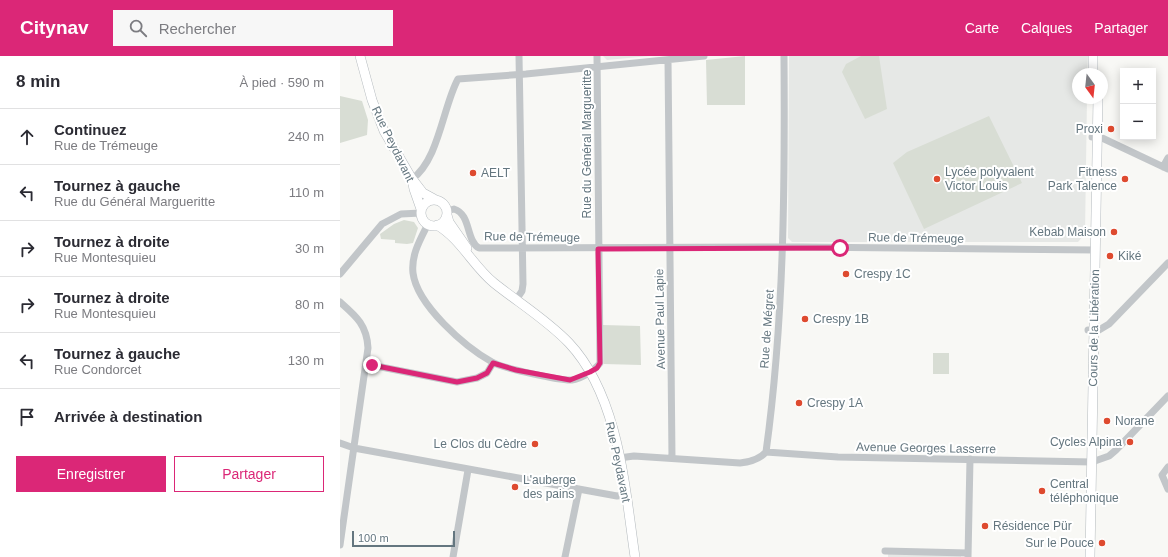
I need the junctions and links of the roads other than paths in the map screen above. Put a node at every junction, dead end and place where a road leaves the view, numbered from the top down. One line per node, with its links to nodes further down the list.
1 (360, 56): 18 (street, Rue Peydavant)
2 (519, 56): 12 (street)
3 (597, 56): 9 (street, Rue du Général Margueritte)
4 (704, 56): 8 (street)
5 (784, 56): 25 (street, Rue de Mégret)
6 (1093, 56): 10 (street)
7 (1098, 56): 11 (street)
8 (668, 60): 9 (street); 24 (street, Avenue Paul Lapie)
9 (598, 67): 12 (street); 26 (street, Rue du Général Margueritte)
10 (1093, 68)
11 (1098, 68)
12 (520, 75): 18 (street); 23 (street)
13 (1092, 104): 15 (street, Cours de la Libération)
14 (1097, 104): 15 (street, Cours de la Libération)
15 (1094, 137): 17 (street); 27 (street, Cours de la Libération)
16 (1168, 158): 17 (street)
17 (1166, 168)
18 (412, 179): 19 (street); 20 (street, Rue Peydavant)
19 (434, 199): 20 (street); 21 (street)
20 (421, 211): 22 (street); 30 (street)
21 (447, 213): 22 (street); 23 (street, Rue de Trémeuge); 28 (street, Rue Peydavant)
22 (432, 225): 28 (street, Rue Peydavant); 34 (street)
23 (522, 248): 26 (street, Rue de Trémeuge); 31 (street)
24 (670, 248): 25 (street, Rue de Trémeuge); 26 (street, Rue de Trémeuge); 42 (street, Avenue Paul Lapie)
25 (783, 248): 27 (street, Rue de Trémeuge); 40 (street, Rue de Mégret)
26 (598, 249): 36 (street, Rue du Général Margueritte)
27 (1093, 250): 33 (street, Cours de la Libération)
28 (469, 254): 31 (street, Rue Peydavant)
29 (1168, 263): 33 (street)
30 (340, 274)
31 (516, 300): 36 (street, Rue Peydavant)
32 (340, 302): 35 (street)
33 (1091, 330): 44 (street, Cours de la Libération)
34 (493, 363): 35 (street); 36 (street)
35 (366, 364): 39 (street)
36 (590, 372): 41 (street, Rue Peydavant)
37 (1168, 396): 44 (street)
38 (340, 443): 39 (street)
39 (354, 448): 46 (street); 50 (street)
40 (766, 452): 42 (street); 43 (street, Avenue Georges Lasserre)
41 (619, 458): 42 (street); 49 (street, Rue Peydavant)
42 (672, 458)
43 (970, 459): 44 (street, Avenue Georges Lasserre); 52 (street)
44 (1089, 462): 56 (street, Cours de la Libération); 57 (street, Cours de la Libération)
45 (1168, 467): 48 (street)
46 (468, 470): 47 (street); 53 (street)
47 (579, 489): 49 (street); 54 (street)
48 (1168, 489)
49 (626, 496): 55 (street, Rue Peydavant)
50 (340, 545)
51 (885, 552): 52 (street)
52 (968, 555)
53 (453, 557)
54 (565, 557)
55 (635, 557)
56 (1084, 557)
57 (1090, 557)

